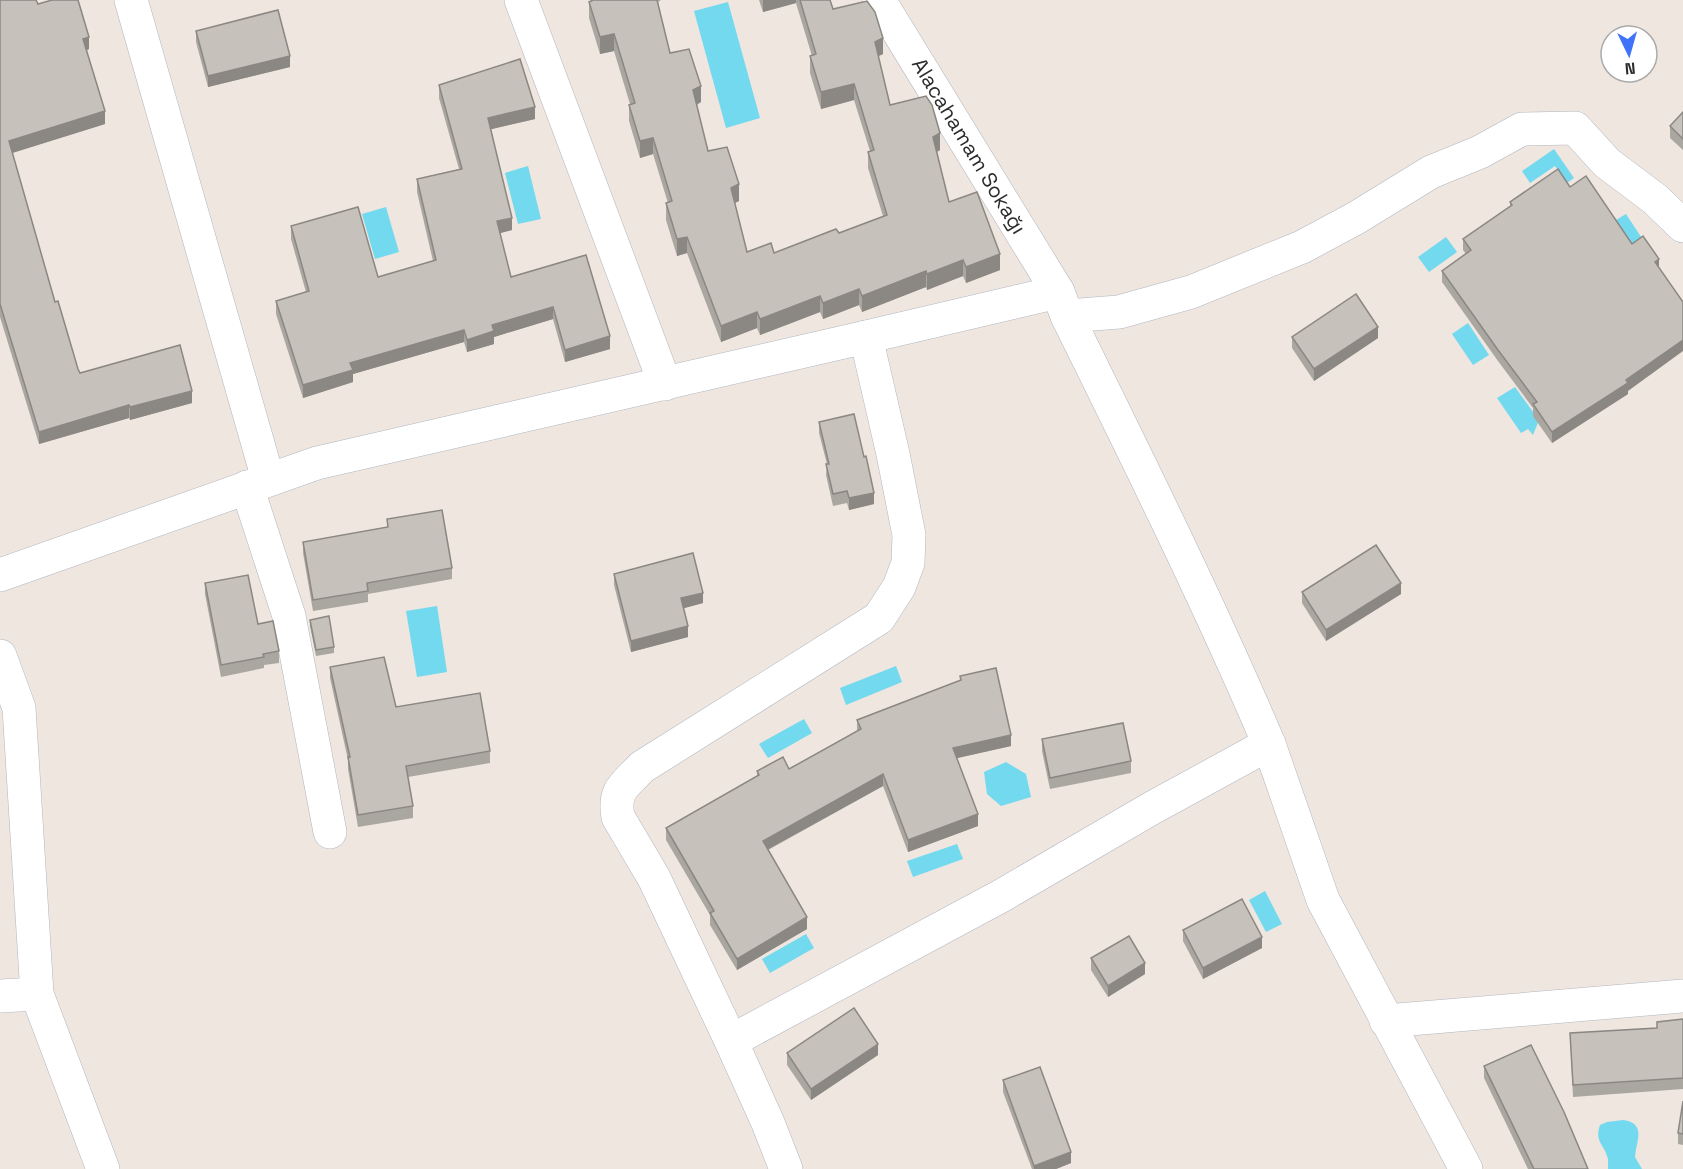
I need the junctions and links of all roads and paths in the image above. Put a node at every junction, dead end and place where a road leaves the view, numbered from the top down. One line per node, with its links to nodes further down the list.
1 (131, 0): 8 (street)
2 (521, 0): 7 (street)
3 (879, 0): 5 (street, Alacahamam Sokağı)
4 (1683, 226): 5 (street)
5 (1063, 304): 6 (street); 11 (street, Alacahamam Sokağı)
6 (866, 337): 7 (street); 17 (street)
7 (665, 384): 8 (street)
8 (258, 483): 9 (street); 12 (street)
9 (0, 575)
10 (0, 656): 13 (street)
11 (1269, 744): 16 (street, Alacahamam Sokağı); 17 (street)
12 (330, 832)
13 (37, 994): 14 (street); 18 (street)
14 (0, 996)
15 (1683, 996): 16 (street)
16 (1386, 1021): 20 (street, Alacahamam Sokağı)
17 (731, 1041): 19 (street)
18 (103, 1169)
19 (786, 1169)
20 (1466, 1169)

